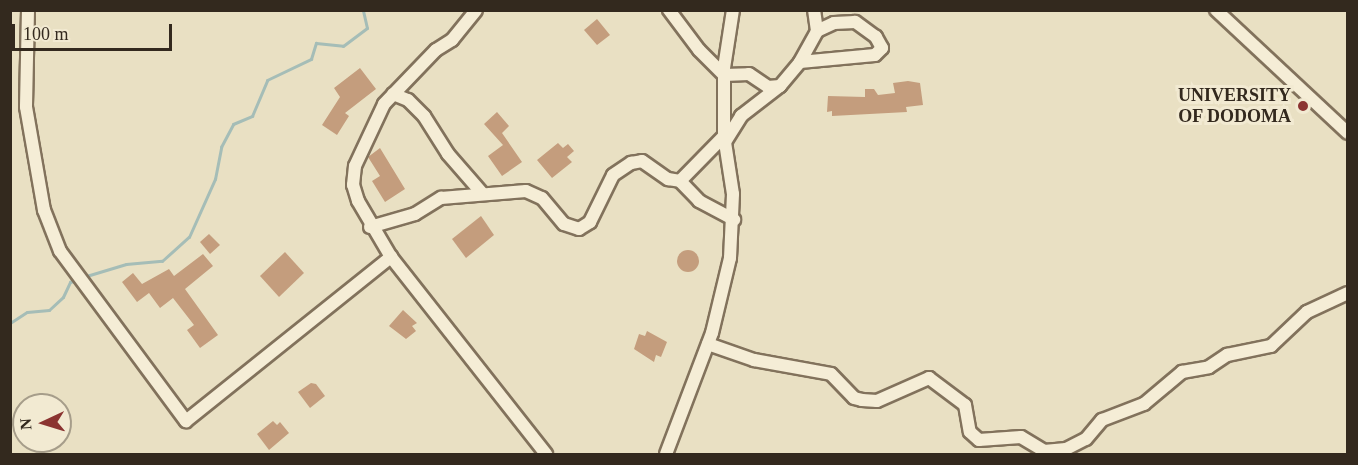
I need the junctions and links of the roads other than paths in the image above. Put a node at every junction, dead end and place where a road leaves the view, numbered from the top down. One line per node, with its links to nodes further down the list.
1 (28, 10): 20 (street)
2 (476, 10): 13 (street)
3 (669, 10): 11 (street)
4 (732, 10): 11 (street)
5 (814, 10): 9 (street)
6 (819, 10): 8 (street)
7 (1216, 10): 14 (street)
8 (834, 23): 9 (street); 10 (street)
9 (817, 31): 10 (street)
10 (800, 62): 12 (street)
11 (724, 75): 12 (street); 15 (street)
12 (780, 86): 15 (street)
13 (393, 94): 17 (street); 19 (street)
14 (1347, 133)
15 (724, 139): 16 (street); 18 (street)
16 (681, 181): 17 (street); 18 (street)
17 (482, 193): 19 (street)
18 (734, 220): 22 (street)
19 (370, 227): 20 (street)
20 (391, 257): 23 (street)
21 (1347, 293): 22 (street)
22 (708, 344): 24 (street)
23 (546, 454)
24 (666, 454)

